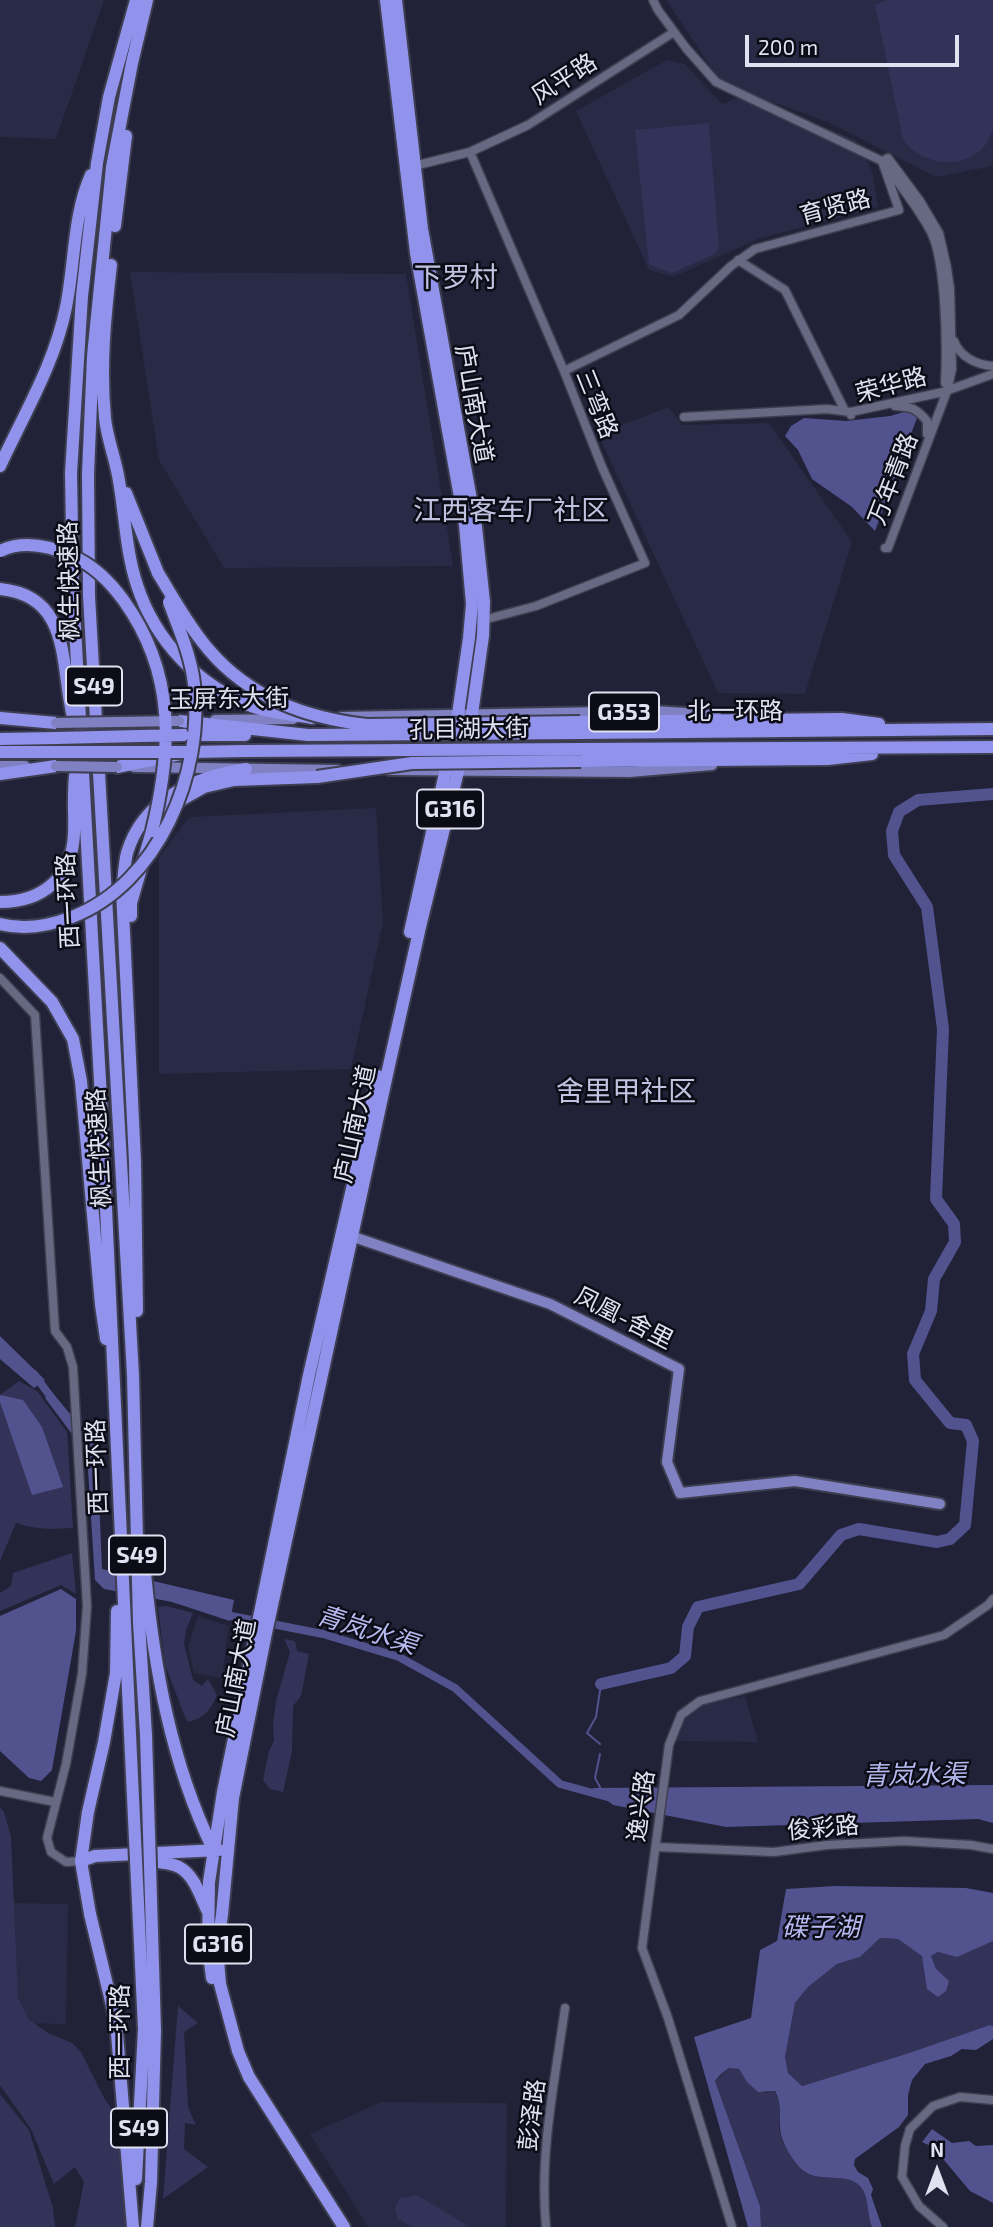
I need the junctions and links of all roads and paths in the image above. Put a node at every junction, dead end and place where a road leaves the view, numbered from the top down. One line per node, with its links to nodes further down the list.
1 (136, 0): 10 (highway, 枫生快速路 / S49)
2 (147, 0): 7 (highway, 枫生快速路 / S49)
3 (386, 0): 28 (highway, 庐山南大道 / G316)
4 (396, 0): 11 (highway, 庐山南大道 / G316)
5 (653, 0): 6 (street, 育贤路)
6 (674, 32): 8 (street, 风平路); 9 (street, 育贤路)
7 (132, 63): 23 (highway); 61 (highway, 枫生快速路 / S49)
8 (470, 152): 11 (street); 15 (street, 三弯路)
9 (882, 161): 12 (street, 育贤路); 13 (street, 万年青路); 17 (street, 万年青路)
10 (97, 163): 22 (highway); 41 (highway, 枫生快速路 / S49)
11 (414, 166): 27 (highway, 庐山南大道 / G316)
12 (738, 260): 15 (street, 育贤路); 19 (street)
13 (951, 334): 14 (street); 17 (street, 万年青路)
14 (993, 366)
15 (564, 371): 27 (street, 三弯路)
16 (993, 376): 17 (street, 荣华路)
17 (944, 393): 18 (street, 荣华路); 19 (street, 荣华路); 21 (street, 万年青路); 21 (street, 万年青路)
18 (895, 406): 19 (street, 荣华路); 21 (street)
19 (848, 412): 20 (street)
20 (684, 417)
21 (927, 435)
22 (0, 466)
23 (119, 477): 25 (highway); 31 (highway)
24 (0, 551): 54 (highway, bridge)
25 (158, 573): 36 (highway, bridge); 56 (highway, bridge)
26 (0, 589): 41 (highway)
27 (483, 620): 29 (highway, 庐山南大道 / G316)
28 (458, 714): 29 (main road, G353); 31 (main road, 玉屏东大街); 52 (highway, 庐山南大道 / G316)
29 (472, 714): 32 (main road, G353); 52 (highway, 庐山南大道 / G316)
30 (0, 718): 34 (highway)
31 (312, 718): 33 (main road, 玉屏东大街)
32 (789, 720): 36 (highway); 38 (highway, G353)
33 (178, 721): 34 (main road, 玉屏东大街, bridge); 39 (highway)
34 (56, 723): 35 (main road, 玉屏东大街)
35 (0, 724)
36 (580, 727): 38 (highway, 北一环路); 39 (highway, 北一环路, bridge)
37 (993, 729): 38 (highway, 北一环路 / G353)
38 (918, 730)
39 (308, 734): 40 (highway, bridge)
40 (0, 738)
41 (80, 747): 55 (highway); 62 (highway, 西一环路 / S49)
42 (938, 747): 43 (highway); 46 (highway, 孔目湖大街); 47 (highway)
43 (993, 747)
44 (0, 752): 45 (highway, 孔目湖大街, bridge)
45 (190, 752): 46 (highway, 孔目湖大街, bridge); 50 (highway)
46 (581, 755): 47 (highway); 54 (highway, bridge)
47 (775, 760): 52 (main road)
48 (0, 766): 49 (main road)
49 (56, 766): 50 (main road, bridge); 53 (highway)
50 (117, 767): 51 (main road)
51 (246, 769): 52 (main road); 59 (highway)
52 (453, 771): 60 (highway, 庐山南大道 / G316)
53 (0, 774)
54 (152, 831): 59 (highway, bridge)
55 (0, 902)
56 (0, 924)
57 (0, 948): 62 (highway)
58 (0, 978): 70 (street)
59 (128, 1018): 63 (highway)
60 (347, 1234): 66 (main road, 凤凰-舍里); 68 (highway, 庐山南大道 / G316)
61 (132, 1375): 63 (highway, 西一环路 / S49)
62 (116, 1406): 65 (highway, 西一环路 / S49)
63 (134, 1406): 64 (highway, 西一环路 / S49)
64 (136, 1473): 74 (highway); 80 (highway, 西一环路 / S49, bridge)
65 (118, 1478): 75 (highway); 80 (highway, 西一环路 / S49, bridge)
66 (940, 1504)
67 (993, 1599): 71 (street, 逸兴路)
68 (261, 1635): 73 (highway, 庐山南大道 / G316); 74 (highway, 庐山南大道 / G316)
69 (0, 1791): 70 (street)
70 (55, 1802): 75 (street)
71 (656, 1847): 72 (street, 俊彩路); 87 (street, 逸兴路)
72 (993, 1849)
73 (228, 1851): 74 (highway); 77 (highway, 庐山南大道 / G316)
74 (213, 1854): 75 (highway); 76 (highway); 77 (highway); 78 (highway, 庐山南大道 / G316)
75 (80, 1861): 76 (highway); 82 (highway)
76 (152, 1861): 78 (highway)
77 (225, 1868): 85 (highway, 庐山南大道 / G316)
78 (208, 1913): 84 (highway, 庐山南大道 / G316)
79 (565, 2008): 86 (street, 彭泽路)
80 (150, 2030): 82 (highway, 西一环路 / S49); 83 (highway, 西一环路 / S49)
81 (993, 2100): 88 (street)
82 (134, 2227)
83 (147, 2227)
84 (335, 2227)
85 (344, 2227)
86 (546, 2227)
87 (732, 2227)
88 (943, 2227)

